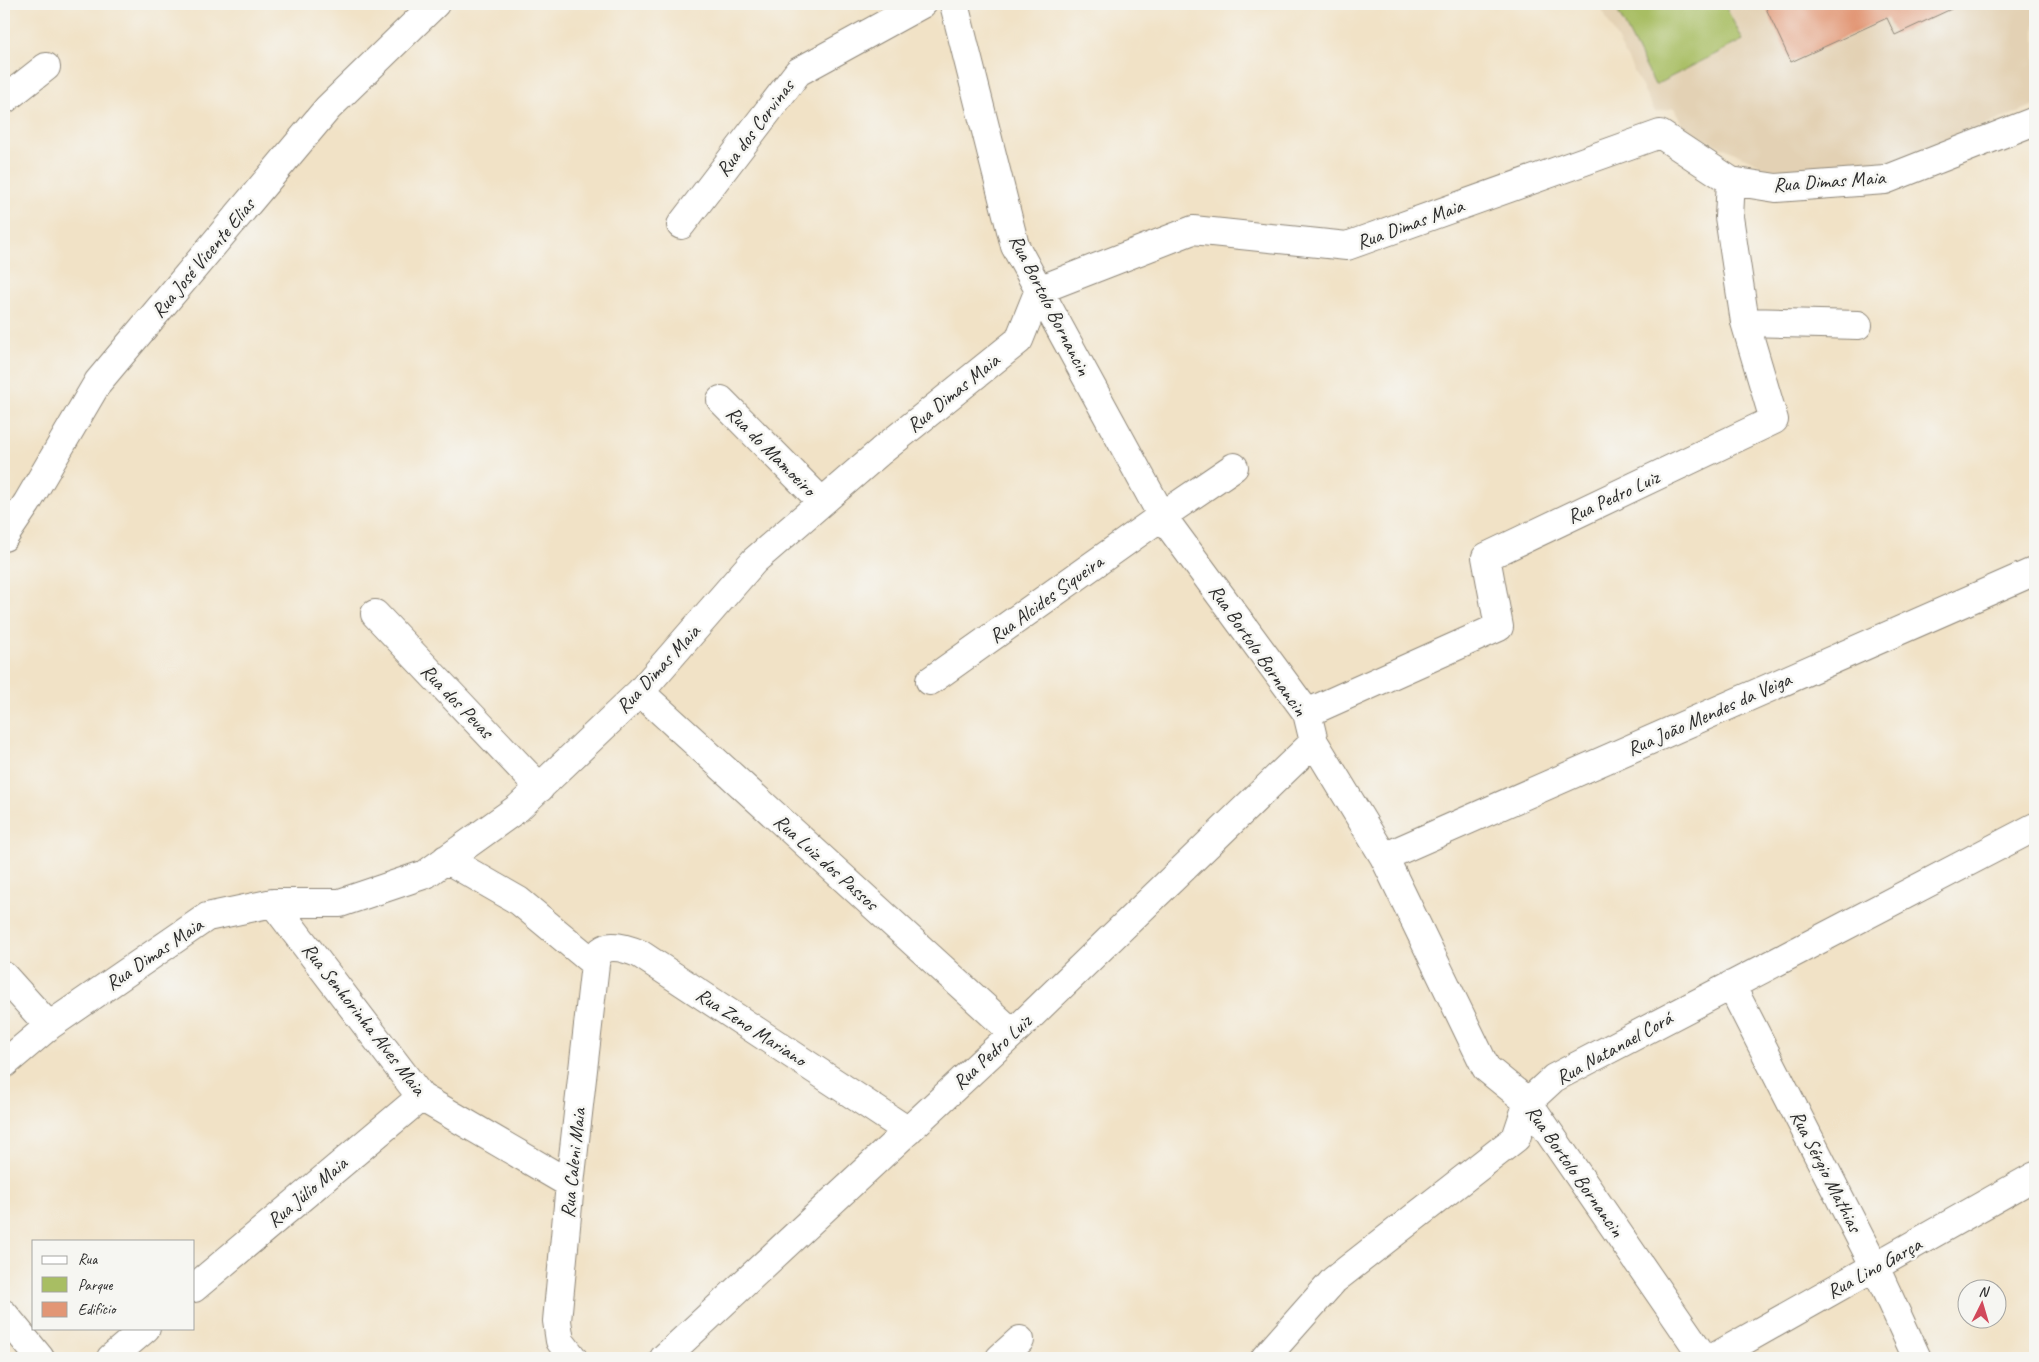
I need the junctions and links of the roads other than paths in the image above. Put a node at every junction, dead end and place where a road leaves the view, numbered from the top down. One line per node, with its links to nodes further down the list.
1 (435, 4): 16 (street, Rua José Vicente Elias)
2 (922, 4): 8 (street, Rua dos Corvinas)
3 (954, 4): 9 (street, Rua Bortolo Bornancin)
4 (46, 67): 5 (street)
5 (4, 100)
6 (2035, 121): 7 (street, Rua Dimas Maia)
7 (1731, 181): 9 (street, Rua Dimas Maia); 10 (street, Rua Pedro Luiz)
8 (681, 225)
9 (1040, 290): 14 (street, Rua Dimas Maia); 15 (street, Rua Bortolo Bornancin)
10 (1745, 322): 11 (street); 21 (street, Rua Pedro Luiz)
11 (1858, 325)
12 (721, 400): 14 (street, Rua do Mamoeiro)
13 (1234, 468): 15 (street, Rua Alcides Siqueira)
14 (822, 502): 20 (street, Rua Dimas Maia)
15 (1162, 516): 19 (street, Rua Alcides Siqueira); 21 (street, Rua Bortolo Bornancin)
16 (4, 537)
17 (2035, 572): 25 (street, Rua João Mendes da Veiga)
18 (375, 614): 23 (street, Rua dos Pevas)
19 (930, 682)
20 (640, 692): 23 (street, Rua Dimas Maia); 32 (street, Rua Luiz dos Passos)
21 (1307, 713): 22 (street, Rua Bortolo Bornancin)
22 (1314, 742): 25 (street, Rua Bortolo Bornancin); 32 (street, Rua Pedro Luiz)
23 (540, 788): 26 (street, Rua Dimas Maia)
24 (2035, 827): 30 (street, Rua Natanael Corá)
25 (1384, 857): 35 (street, Rua Bortolo Bornancin)
26 (446, 859): 27 (street, Rua Dimas Maia); 28 (street)
27 (273, 903): 31 (street, Rua Dimas Maia); 34 (street, Rua Senhorinha Alves Maia)
28 (595, 964): 36 (street, Rua Zeno Mariano); 38 (street, Rua Caleni Maia)
29 (4, 976): 31 (street)
30 (1731, 985): 35 (street, Rua Natanael Corá); 39 (street, Rua Sérgio Mathias)
31 (49, 1026): 33 (street, Rua Dimas Maia)
32 (1013, 1033): 36 (street, Rua Pedro Luiz)
33 (4, 1064)
34 (421, 1097): 38 (street, Rua Senhorinha Alves Maia); 40 (street, Rua Júlio Maia)
35 (1528, 1102): 49 (street, Rua Natanael Corá); 50 (street, Rua Bortolo Bornancin)
36 (908, 1131): 47 (street, Rua Pedro Luiz)
37 (2035, 1176): 39 (street, Rua Lino Garça)
38 (570, 1184): 46 (street, Rua Caleni Maia)
39 (1875, 1267): 51 (street, Rua Lino Garça); 52 (street, Rua Sérgio Mathias)
40 (195, 1287)
41 (4, 1314): 44 (street)
42 (144, 1330): 45 (street)
43 (1020, 1340): 48 (street)
44 (40, 1358)
45 (111, 1358)
46 (574, 1358)
47 (664, 1358)
48 (1000, 1358)
49 (1265, 1358)
50 (1704, 1358)
51 (1713, 1358)
52 (1917, 1358)

